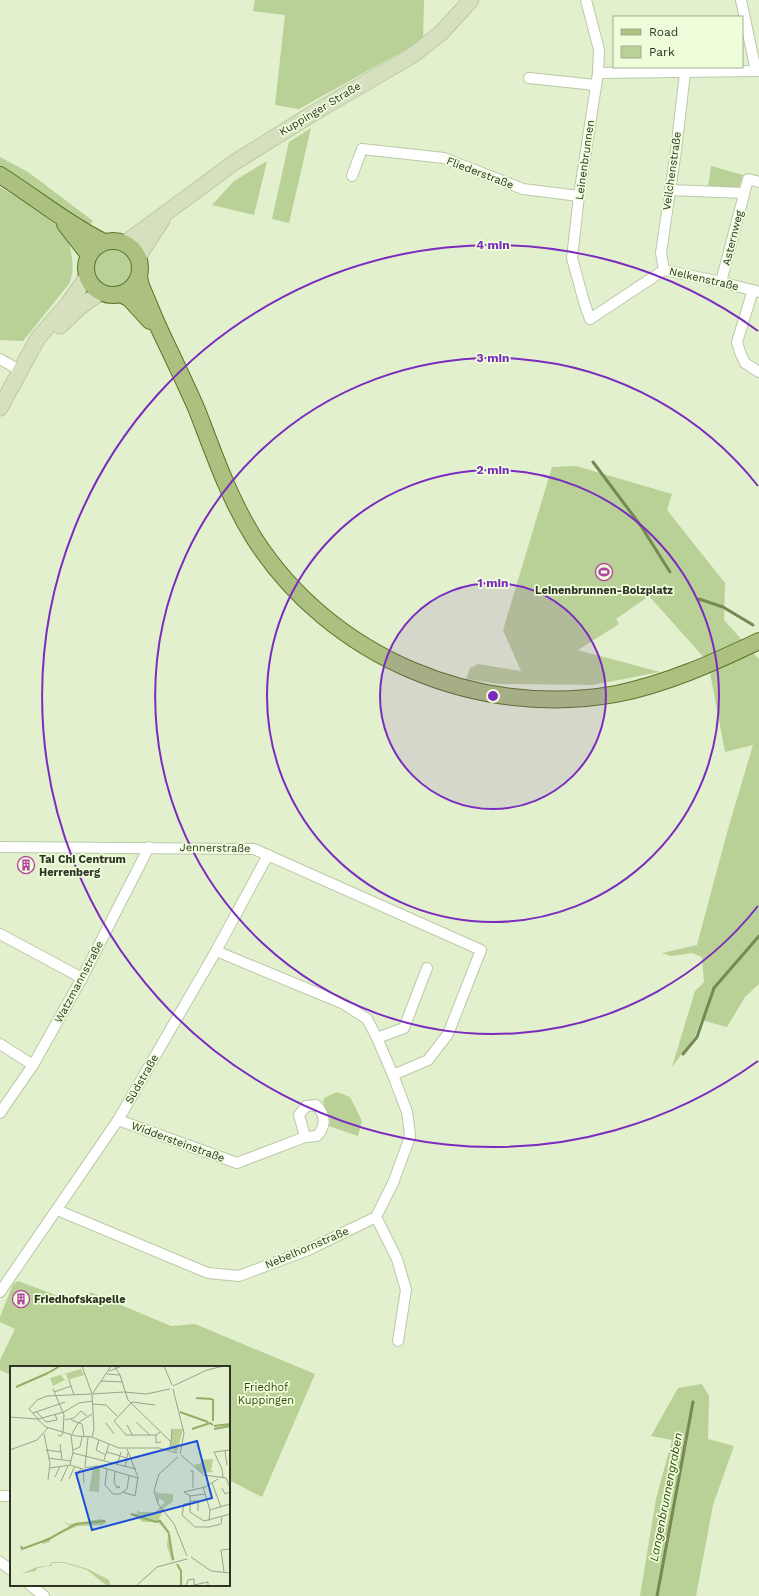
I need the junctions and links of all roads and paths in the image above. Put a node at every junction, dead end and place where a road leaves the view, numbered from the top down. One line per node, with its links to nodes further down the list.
1 (471, 0): 15 (main road, Kuppinger Straße)
2 (586, 0): 5 (street, Leinenbrunnen)
3 (741, 0): 4 (street)
4 (758, 71): 6 (street)
5 (598, 73): 6 (street); 8 (street, Leinenbrunnen)
6 (685, 73): 12 (street, Veilchenstraße)
7 (529, 78): 8 (street)
8 (596, 86): 14 (street, Leinenbrunnen)
9 (0, 175): 16 (main road)
10 (352, 176): 14 (street, Fliederstraße)
11 (759, 182): 13 (street, Asternweg)
12 (670, 190): 13 (street, Asternweg); 21 (street, Veilchenstraße)
13 (744, 193): 24 (street, Asternweg)
14 (579, 196): 28 (street, Leinenbrunnen)
15 (165, 214): 18 (main road, Kuppinger Straße); 20 (main road, Kuppinger Straße)
16 (60, 216): 17 (main road); 19 (main road)
17 (104, 242): 18 (main road); 19 (main road)
18 (125, 243): 20 (main road)
19 (88, 255): 22 (main road)
20 (138, 257): 23 (main road)
21 (664, 270): 24 (street, Nelkenstraße); 28 (street, Nelkenstraße)
22 (87, 277): 26 (main road); 31 (main road)
23 (139, 277): 27 (main road); 29 (main road)
24 (721, 282): 25 (street, Nelkenstraße)
25 (756, 291): 32 (street)
26 (101, 292): 27 (main road); 31 (main road)
27 (120, 294): 29 (main road)
28 (590, 319)
29 (164, 340): 34 (main road)
30 (0, 359): 31 (street)
31 (23, 367): 33 (main road)
32 (759, 372)
33 (0, 408)
34 (759, 641)
35 (0, 847): 36 (street, Jennerstraße)
36 (149, 847): 37 (street, Jennerstraße); 41 (street, Watzmannstraße)
37 (268, 855): 39 (street, Südstraße); 45 (street, Jennerstraße)
38 (0, 934): 41 (street)
39 (216, 951): 42 (street); 47 (street, Südstraße)
40 (427, 968): 42 (street)
41 (82, 978): 44 (street, Watzmannstraße)
42 (377, 1038): 45 (street)
43 (0, 1044): 44 (street)
44 (33, 1065): 46 (street, Watzmannstraße)
45 (393, 1075): 50 (street)
46 (0, 1113)
47 (118, 1120): 48 (street, Widdersteinstraße); 49 (street, Südstraße)
48 (305, 1137)
49 (56, 1210): 50 (street, Nebelhornstraße); 51 (street, Südstraße)
50 (376, 1216): 52 (street)
51 (0, 1292)
52 (398, 1341)
53 (0, 1562): 54 (street)
54 (10, 1569)
55 (31, 1586): 56 (street)
56 (44, 1596)

